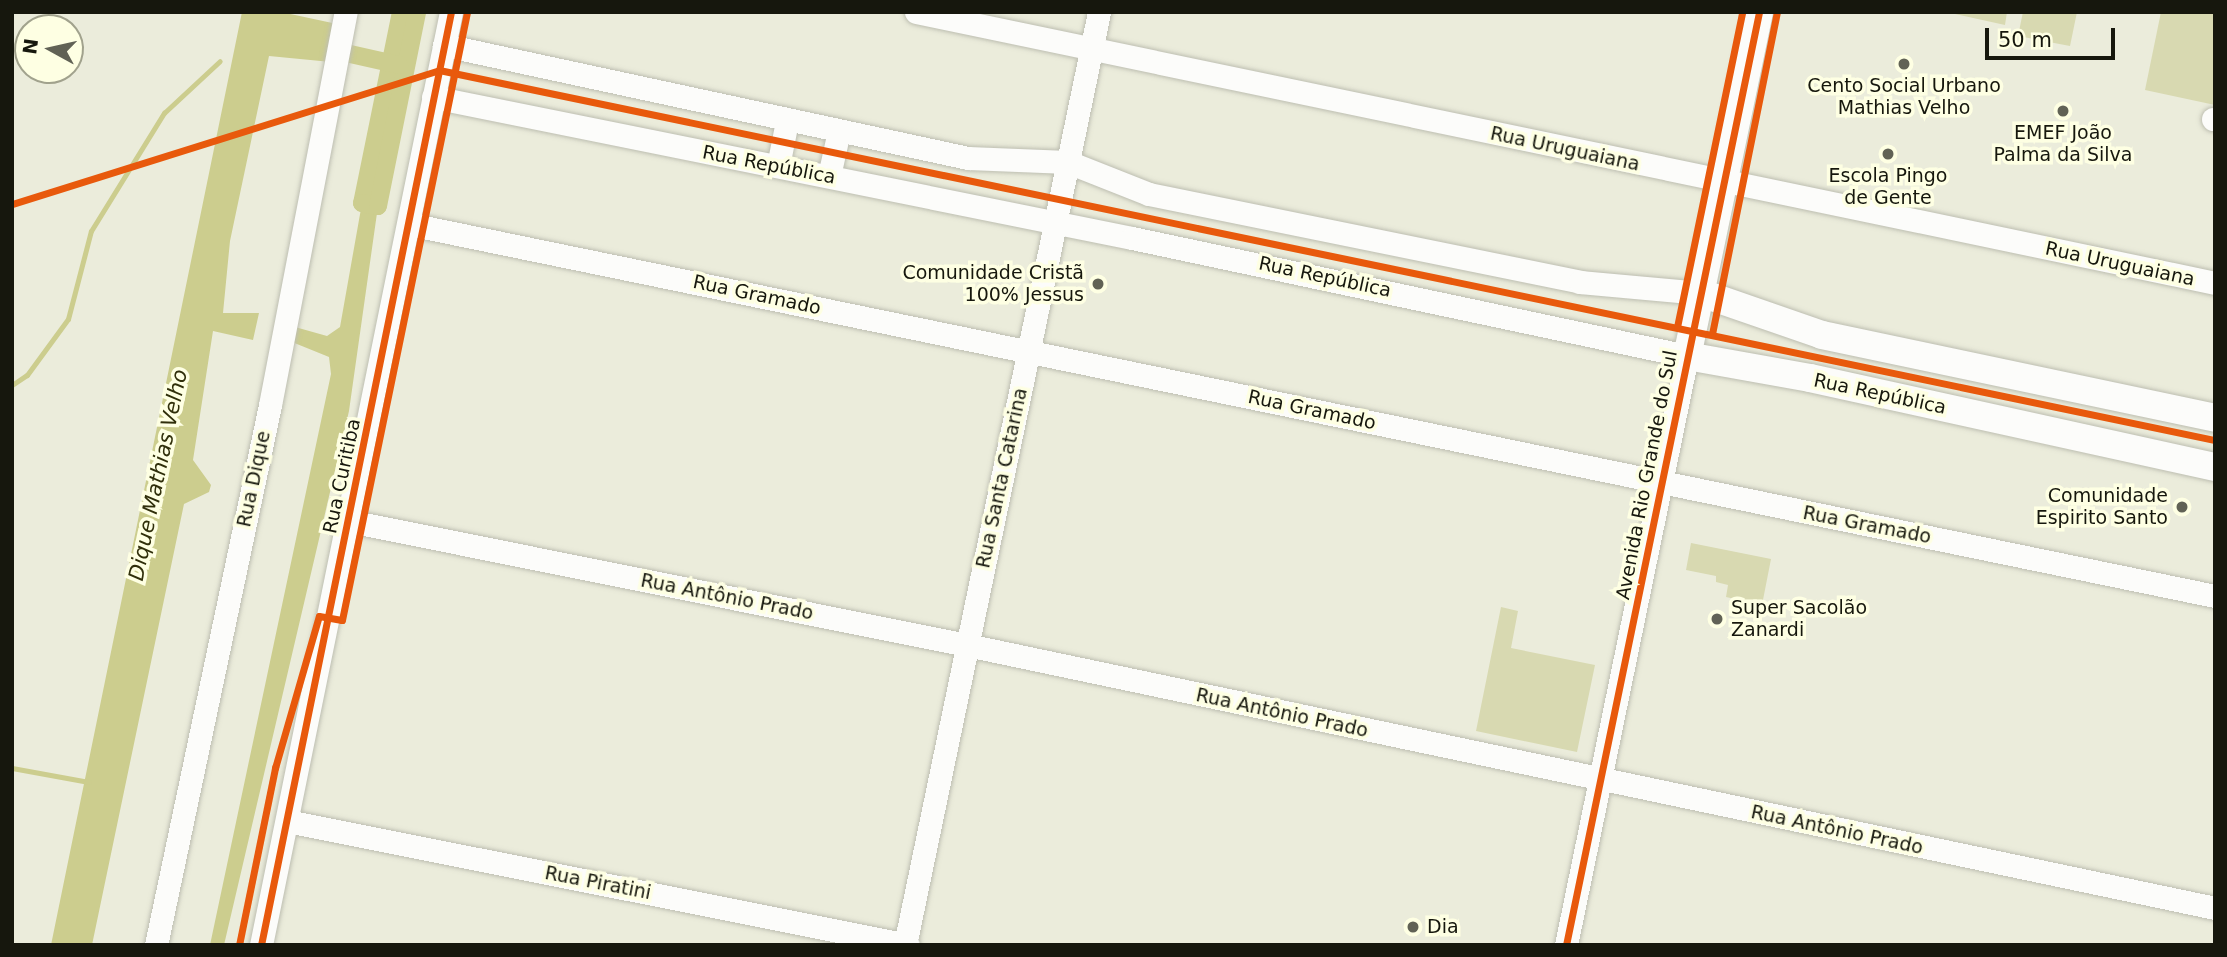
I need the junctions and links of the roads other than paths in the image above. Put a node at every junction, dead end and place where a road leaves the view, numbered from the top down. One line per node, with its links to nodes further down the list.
1 (451, 12): 6 (street, Rua Curitiba)
2 (916, 12): 7 (street, Rua Uruguaiana)
3 (1099, 12): 7 (street, Rua Santa Catarina)
4 (1759, 12): 14 (main road, Avenida Rio Grande do Sul)
5 (345, 17): 30 (street, Rua Dique)
6 (444, 45): 8 (street, Rua Curitiba); 9 (street)
7 (1092, 49): 11 (street, Rua Santa Catarina); 14 (street, Rua Uruguaiana)
8 (433, 97): 12 (street, Rua República); 15 (street, Rua Curitiba)
9 (787, 121): 10 (street); 12 (street)
10 (839, 131): 11 (street); 13 (street)
11 (1068, 162): 16 (street, Rua Santa Catarina); 18 (street)
12 (778, 166): 13 (street, Rua República)
13 (829, 176): 16 (street, Rua República)
14 (1723, 182): 17 (street, Rua Uruguaiana); 18 (main road, Avenida Rio Grande do Sul)
15 (410, 224): 19 (street, Rua Gramado); 24 (street, Rua Curitiba)
16 (1053, 225): 19 (street, Rua Santa Catarina); 20 (street, Rua República)
17 (2215, 283)
18 (1701, 293): 20 (main road, Avenida Rio Grande do Sul); 21 (main road)
19 (1029, 351): 23 (street, Rua Gramado); 26 (street, Rua Santa Catarina)
20 (1687, 356): 22 (main road, Rua República); 23 (street, Avenida Rio Grande do Sul)
21 (2215, 418)
22 (2215, 467)
23 (1661, 484): 25 (street, Rua Gramado); 27 (street, Avenida Rio Grande do Sul)
24 (349, 521): 26 (street, Rua Antônio Prado); 28 (street, Rua Curitiba)
25 (2215, 596)
26 (967, 645): 27 (street, Rua Antônio Prado); 32 (street, Rua Santa Catarina)
27 (1601, 781): 29 (street, Rua Antônio Prado); 33 (street, Avenida Rio Grande do Sul)
28 (287, 821): 31 (street, Rua Curitiba); 32 (street, Rua Piratini)
29 (2215, 908)
30 (156, 945)
31 (261, 945)
32 (906, 945)
33 (1566, 945)

